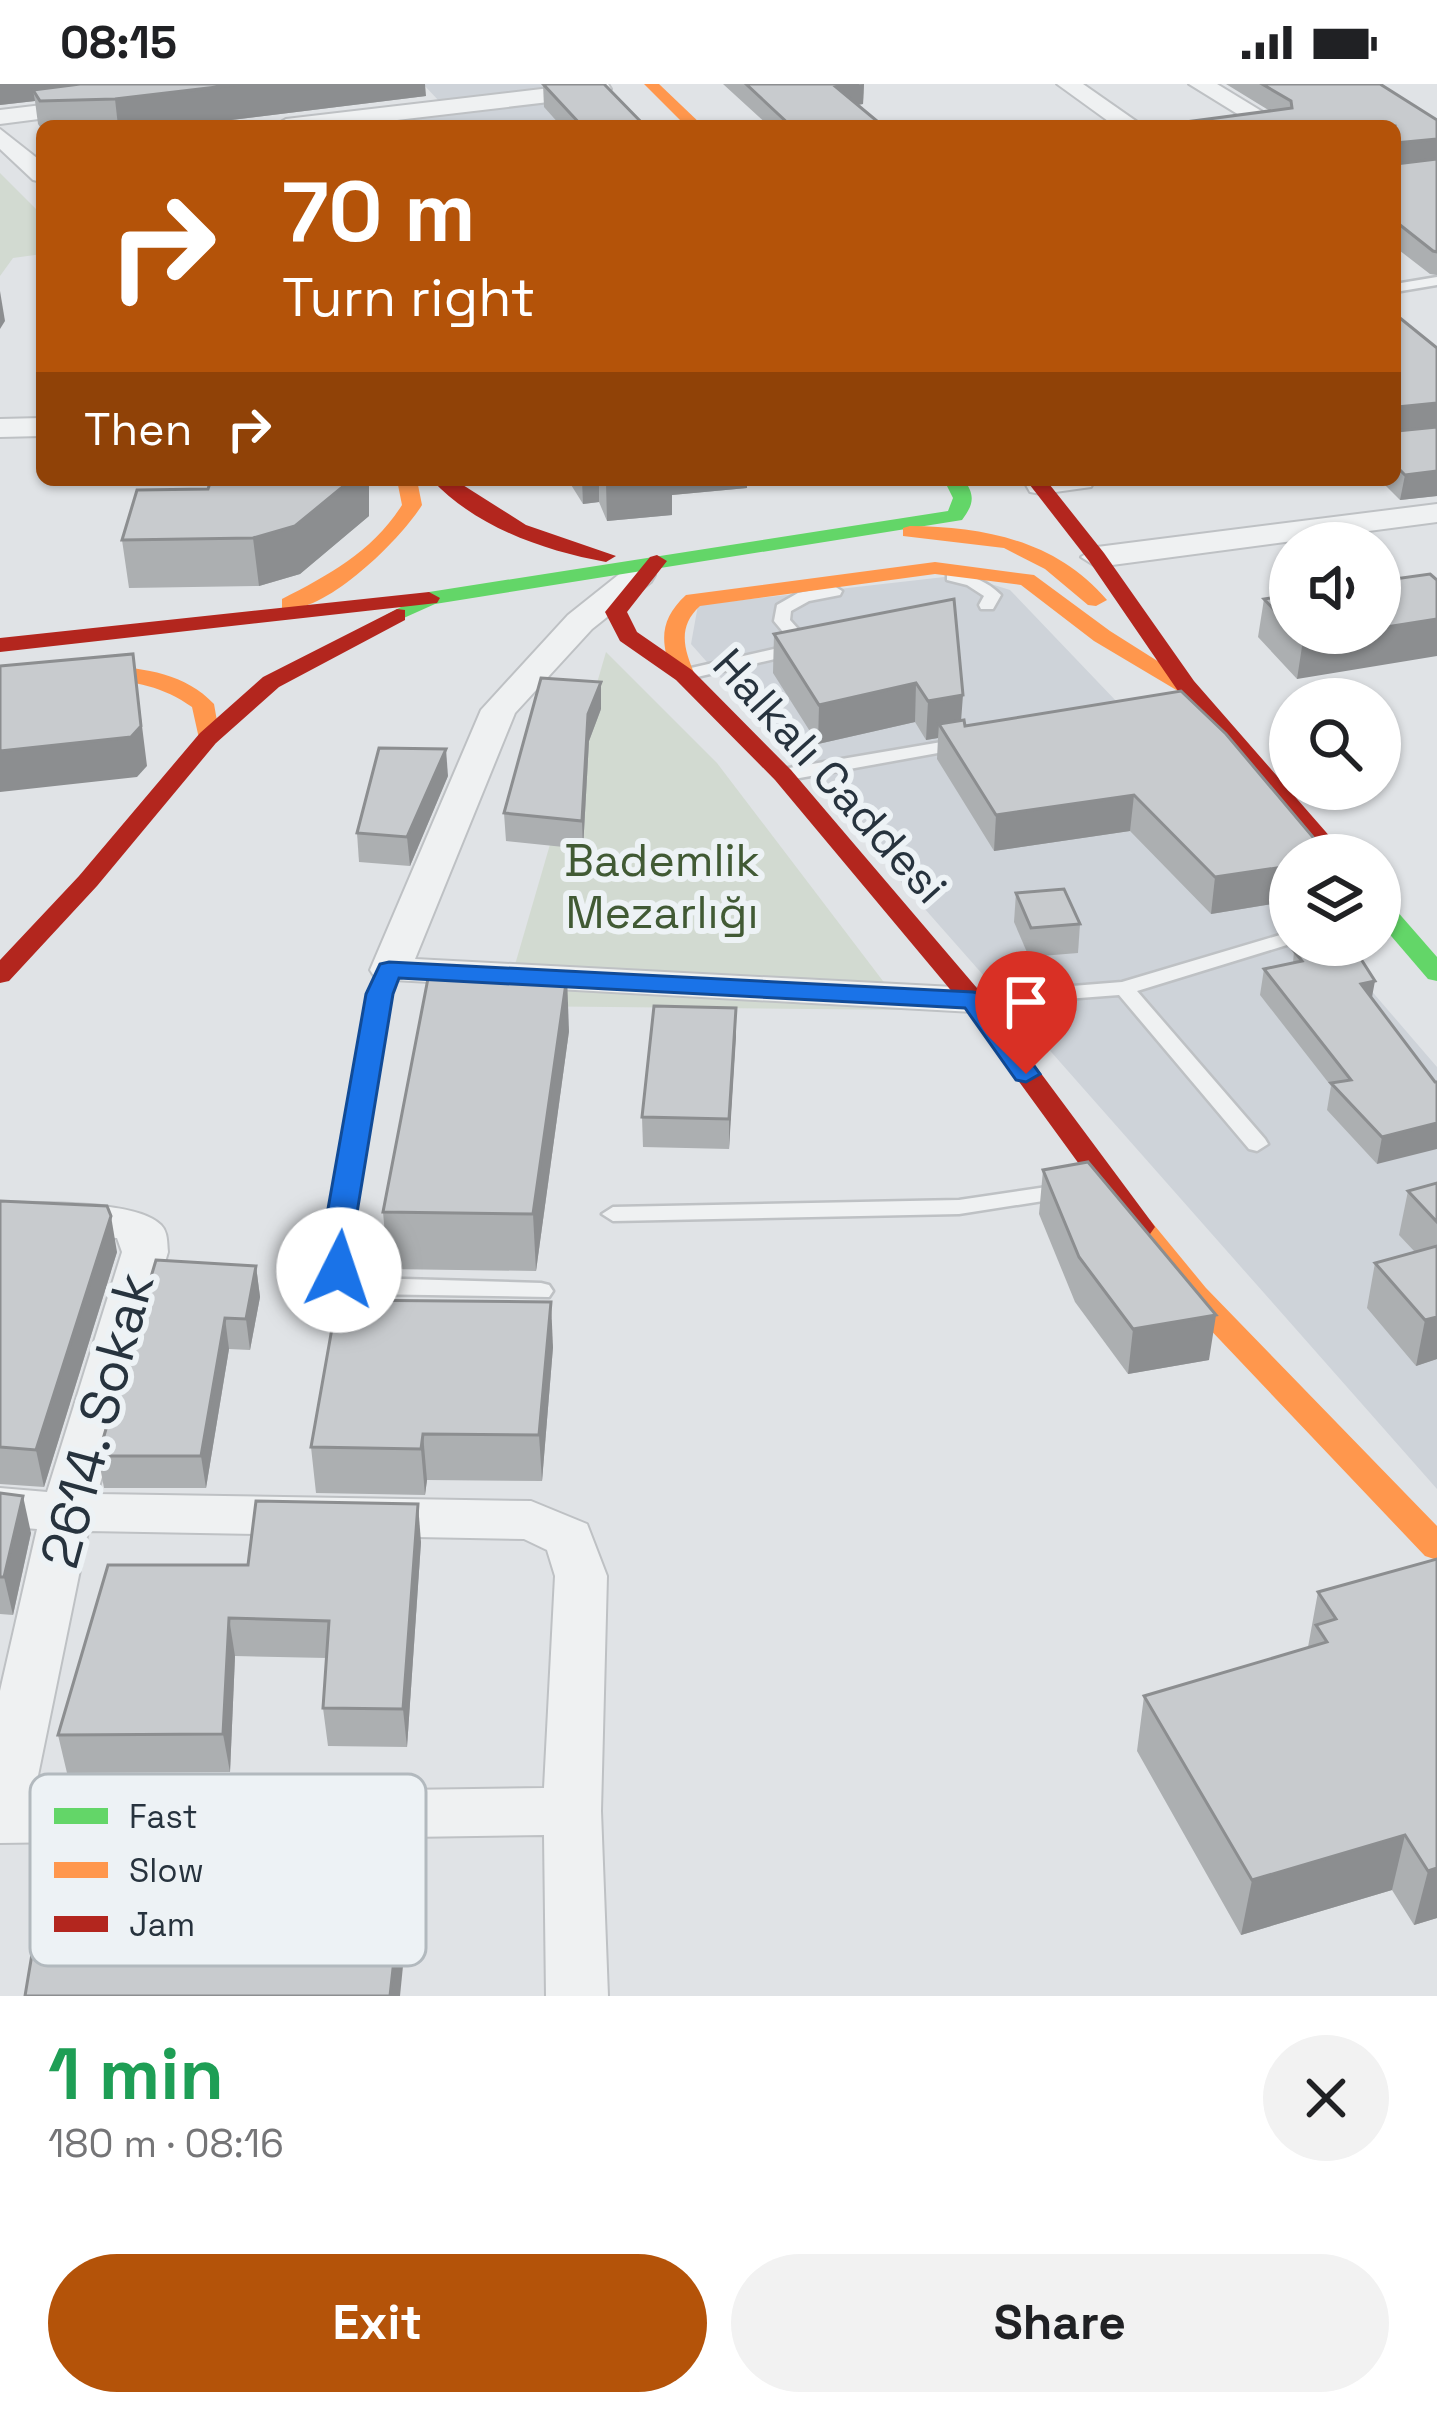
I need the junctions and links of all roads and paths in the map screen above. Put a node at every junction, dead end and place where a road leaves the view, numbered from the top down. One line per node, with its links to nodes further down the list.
1 (1068, 84): 9 (street)
2 (1200, 84): 10 (street)
3 (662, 85): 8 (main road)
4 (609, 91): 7 (street)
5 (114, 103): 6 (street)
6 (0, 117)
7 (341, 120)
8 (690, 120)
9 (1122, 120)
10 (1263, 120)
11 (0, 136): 12 (street)
12 (36, 162)
13 (1437, 281): 14 (lane)
14 (1401, 287)
15 (36, 427): 16 (street)
16 (0, 428)
17 (408, 486): 27 (main road)
18 (450, 486): 24 (main road)
19 (959, 486): 22 (main road)
20 (1042, 486): 23 (main road)
21 (1437, 513): 23 (street)
22 (862, 533): 24 (main road); 31 (main road)
23 (1097, 557): 31 (main road)
24 (657, 561): 25 (main road); 29 (main road, Halkalı Caddesi); 38 (street)
25 (429, 598): 27 (main road); 32 (main road)
26 (986, 604): 29 (lane)
27 (266, 615): 28 (main road)
28 (0, 645)
29 (684, 675): 31 (main road); 34 (main road, Halkalı Caddesi)
30 (0, 686): 32 (main road)
31 (1186, 686): 35 (main road)
32 (208, 738): 40 (main road)
33 (983, 740): 34 (lane)
34 (783, 775): 42 (main road, Halkalı Caddesi)
35 (1316, 834)
36 (1401, 931): 39 (main road)
37 (1269, 944): 41 (lane)
38 (389, 970): 42 (street); 47 (lane)
39 (1437, 973)
40 (0, 975)
41 (1124, 988): 42 (lane); 43 (lane)
42 (973, 1000): 44 (main road, Halkalı Caddesi)
43 (1257, 1144)
44 (1106, 1185): 45 (lane); 50 (main road, Halkalı Caddesi)
45 (613, 1214)
46 (0, 1217): 49 (street, 2614. Sokak)
47 (541, 1291)
48 (0, 1507): 49 (street)
49 (66, 1512): 51 (street); 53 (street, 2614. Sokak)
50 (1437, 1547)
51 (572, 1811): 52 (street); 55 (street)
52 (426, 1813)
53 (0, 1819): 54 (street)
54 (30, 1819)
55 (577, 1996)

